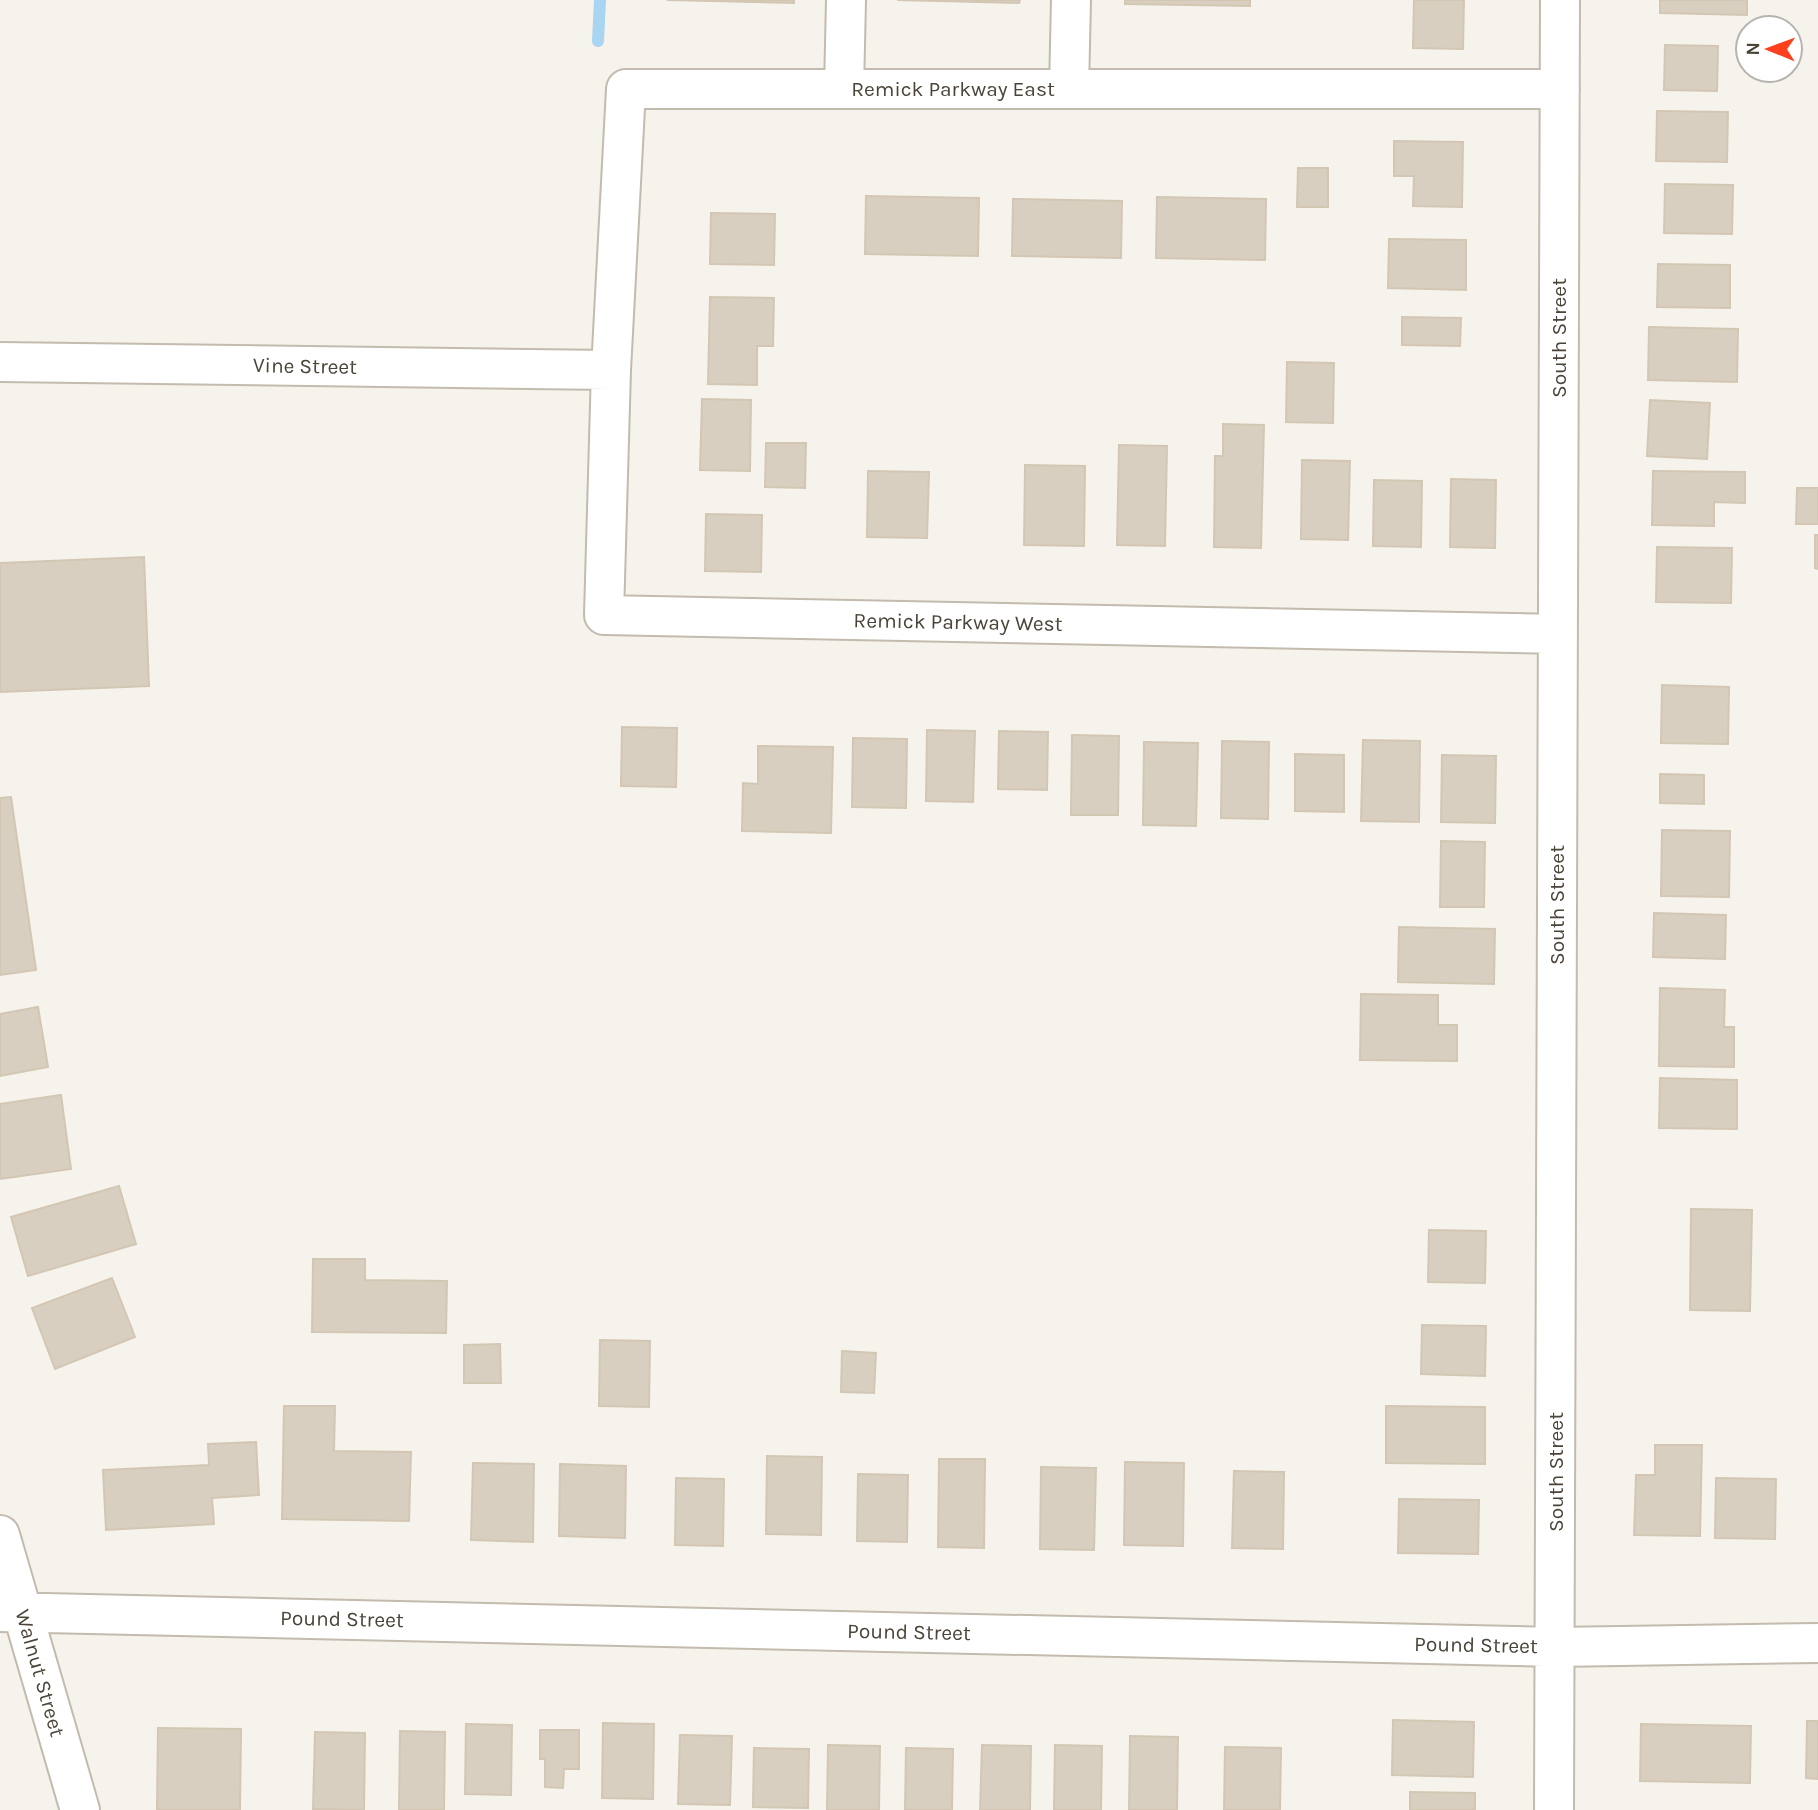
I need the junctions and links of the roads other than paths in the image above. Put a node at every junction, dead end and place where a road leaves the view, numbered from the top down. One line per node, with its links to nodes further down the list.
1 (846, 0): 4 (street)
2 (1071, 0): 5 (street)
3 (1560, 0): 6 (street, South Street)
4 (844, 89): 5 (street, Remick Parkway East); 8 (street, Remick Parkway East)
5 (1069, 89): 6 (street, Remick Parkway East)
6 (1560, 89): 9 (street, South Street)
7 (0, 362): 8 (street, Vine Street)
8 (611, 370): 9 (street, Remick Parkway West)
9 (1558, 634): 13 (street, South Street)
10 (0, 1535): 11 (street, Walnut Street)
11 (11, 1612): 13 (street, Pound Street); 14 (street, Walnut Street)
12 (1818, 1643): 13 (street, Pound Street)
13 (1556, 1647): 15 (street, South Street)
14 (80, 1810)
15 (1554, 1810)

